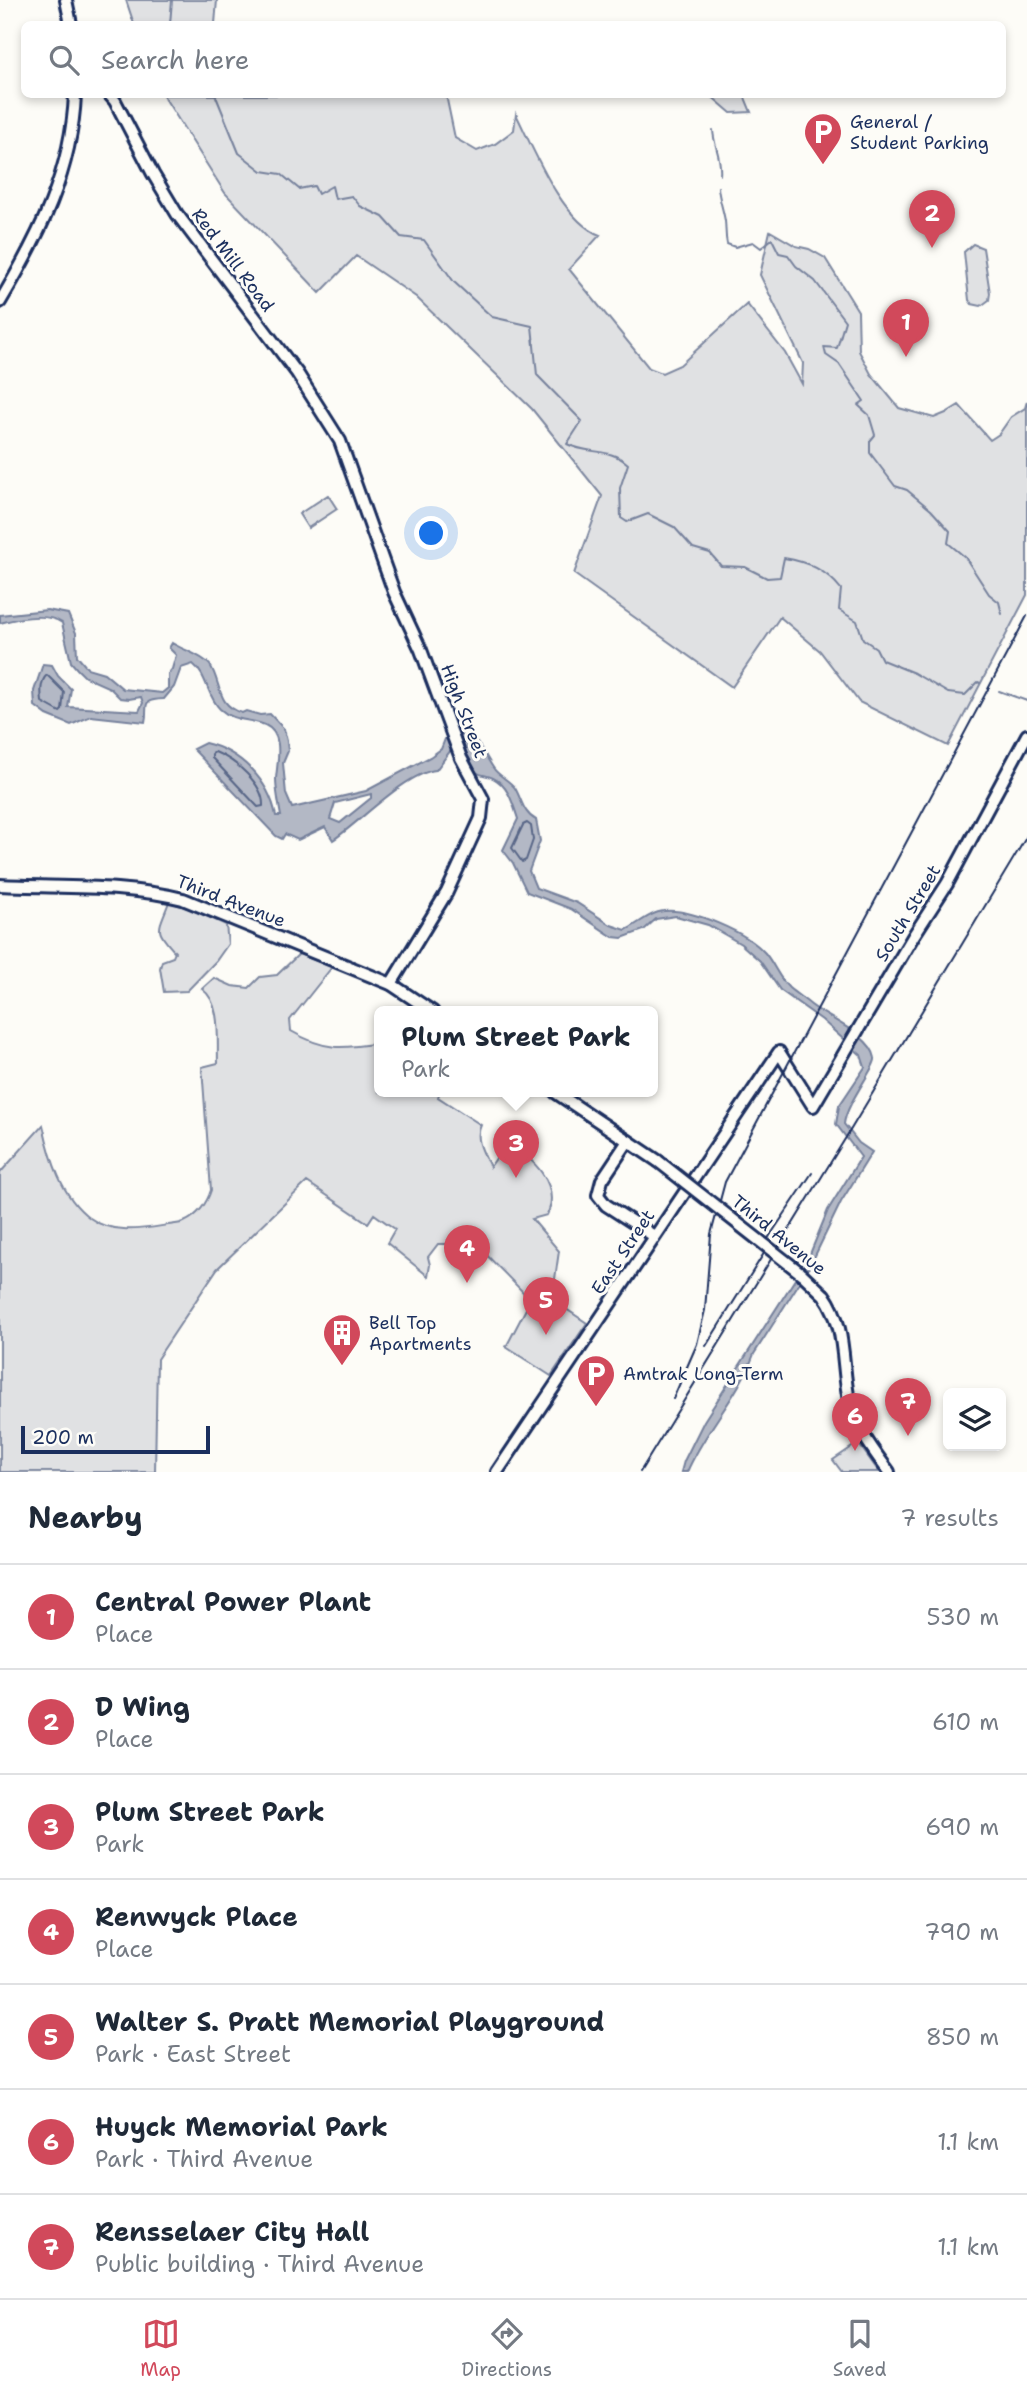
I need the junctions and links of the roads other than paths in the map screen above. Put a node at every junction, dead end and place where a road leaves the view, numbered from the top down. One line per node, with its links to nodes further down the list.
1 (66, 0): 2 (street)
2 (70, 21)
3 (75, 98): 5 (street)
4 (112, 98): 6 (street, Red Mill Road)
5 (0, 302)
6 (340, 440): 9 (street, High Street)
7 (1027, 735): 11 (street, South Street)
8 (0, 885): 9 (street, Third Avenue)
9 (391, 984): 10 (street, Third Avenue)
10 (424, 1006)
11 (779, 1052): 14 (street, East Street)
12 (562, 1097): 13 (street, Third Avenue)
13 (628, 1141): 14 (street); 16 (street, Third Avenue, bridge)
14 (654, 1236): 15 (street, East Street)
15 (497, 1472)
16 (888, 1472)

